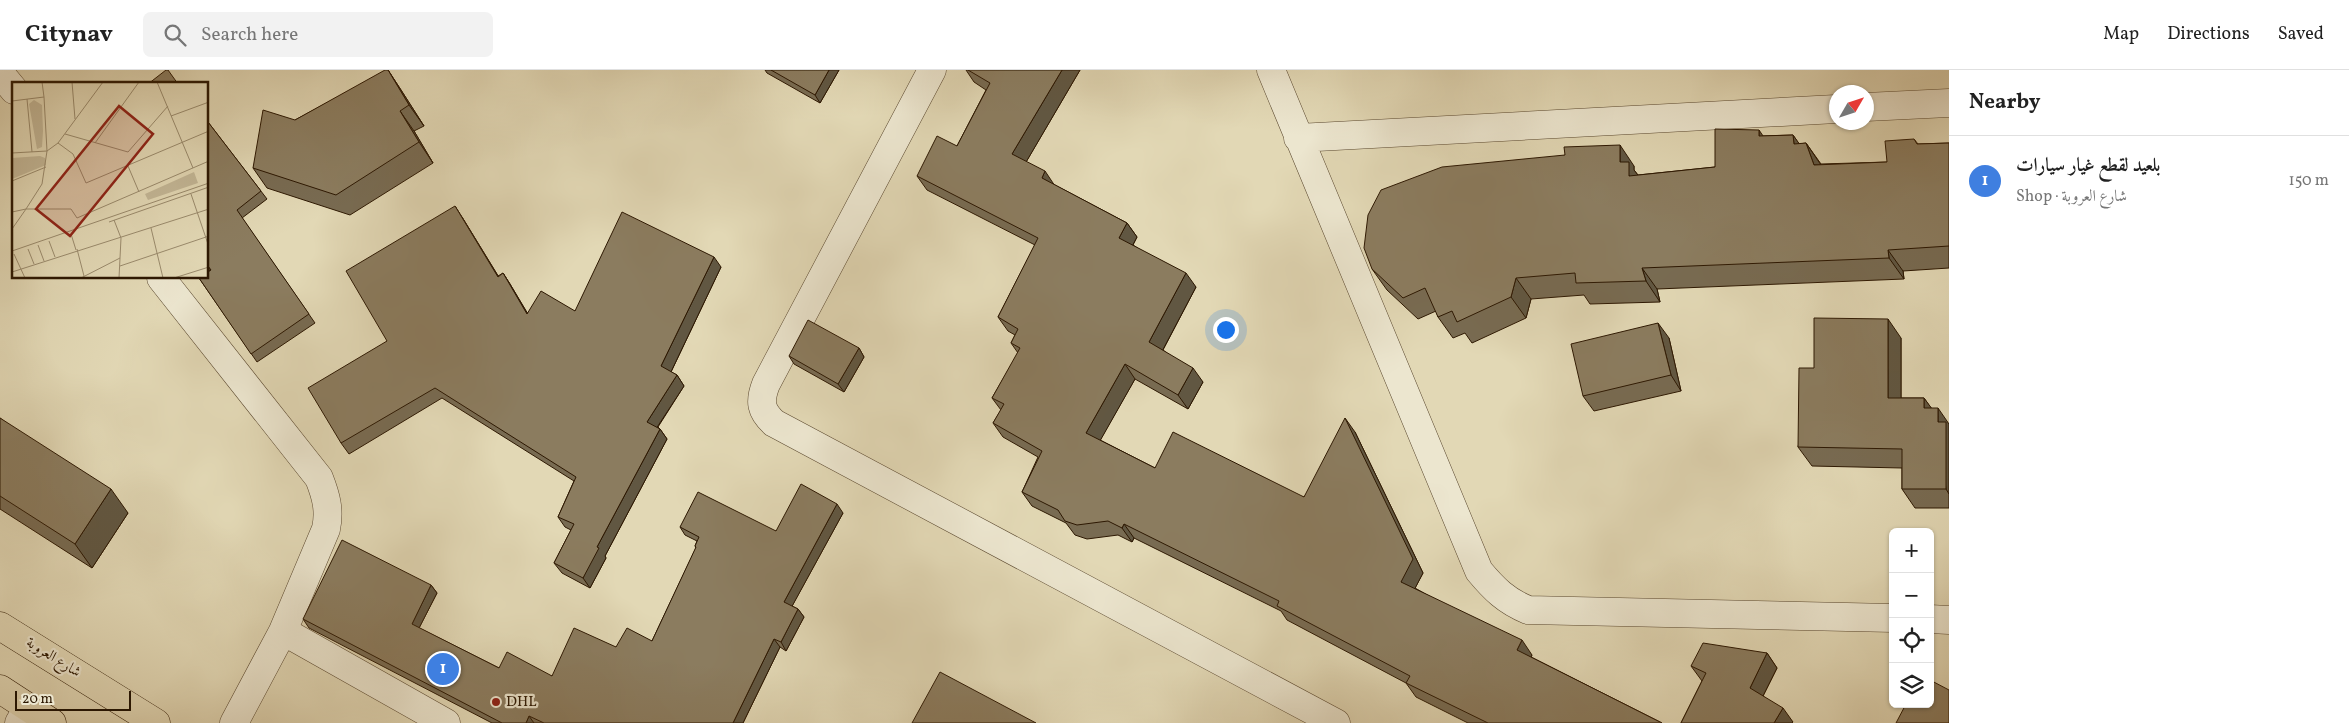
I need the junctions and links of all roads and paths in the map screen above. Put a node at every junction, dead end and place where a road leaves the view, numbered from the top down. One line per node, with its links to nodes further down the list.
1 (932, 70): 21 (street)
2 (1271, 70): 8 (street)
3 (0, 73): 4 (street)
4 (12, 88)
5 (1949, 103): 6 (street)
6 (1874, 107)
7 (1829, 109): 8 (street)
8 (1298, 138): 10 (street)
9 (162, 279): 14 (street)
10 (1889, 618)
11 (1934, 619): 12 (street)
12 (1949, 620)
13 (0, 626): 18 (highway, شارع العروبة)
14 (283, 631): 19 (street); 20 (street)
15 (0, 690): 16 (highway)
16 (23, 715): 17 (highway)
17 (52, 723)
18 (156, 723)
19 (234, 723)
20 (446, 723)
21 (1336, 723)

